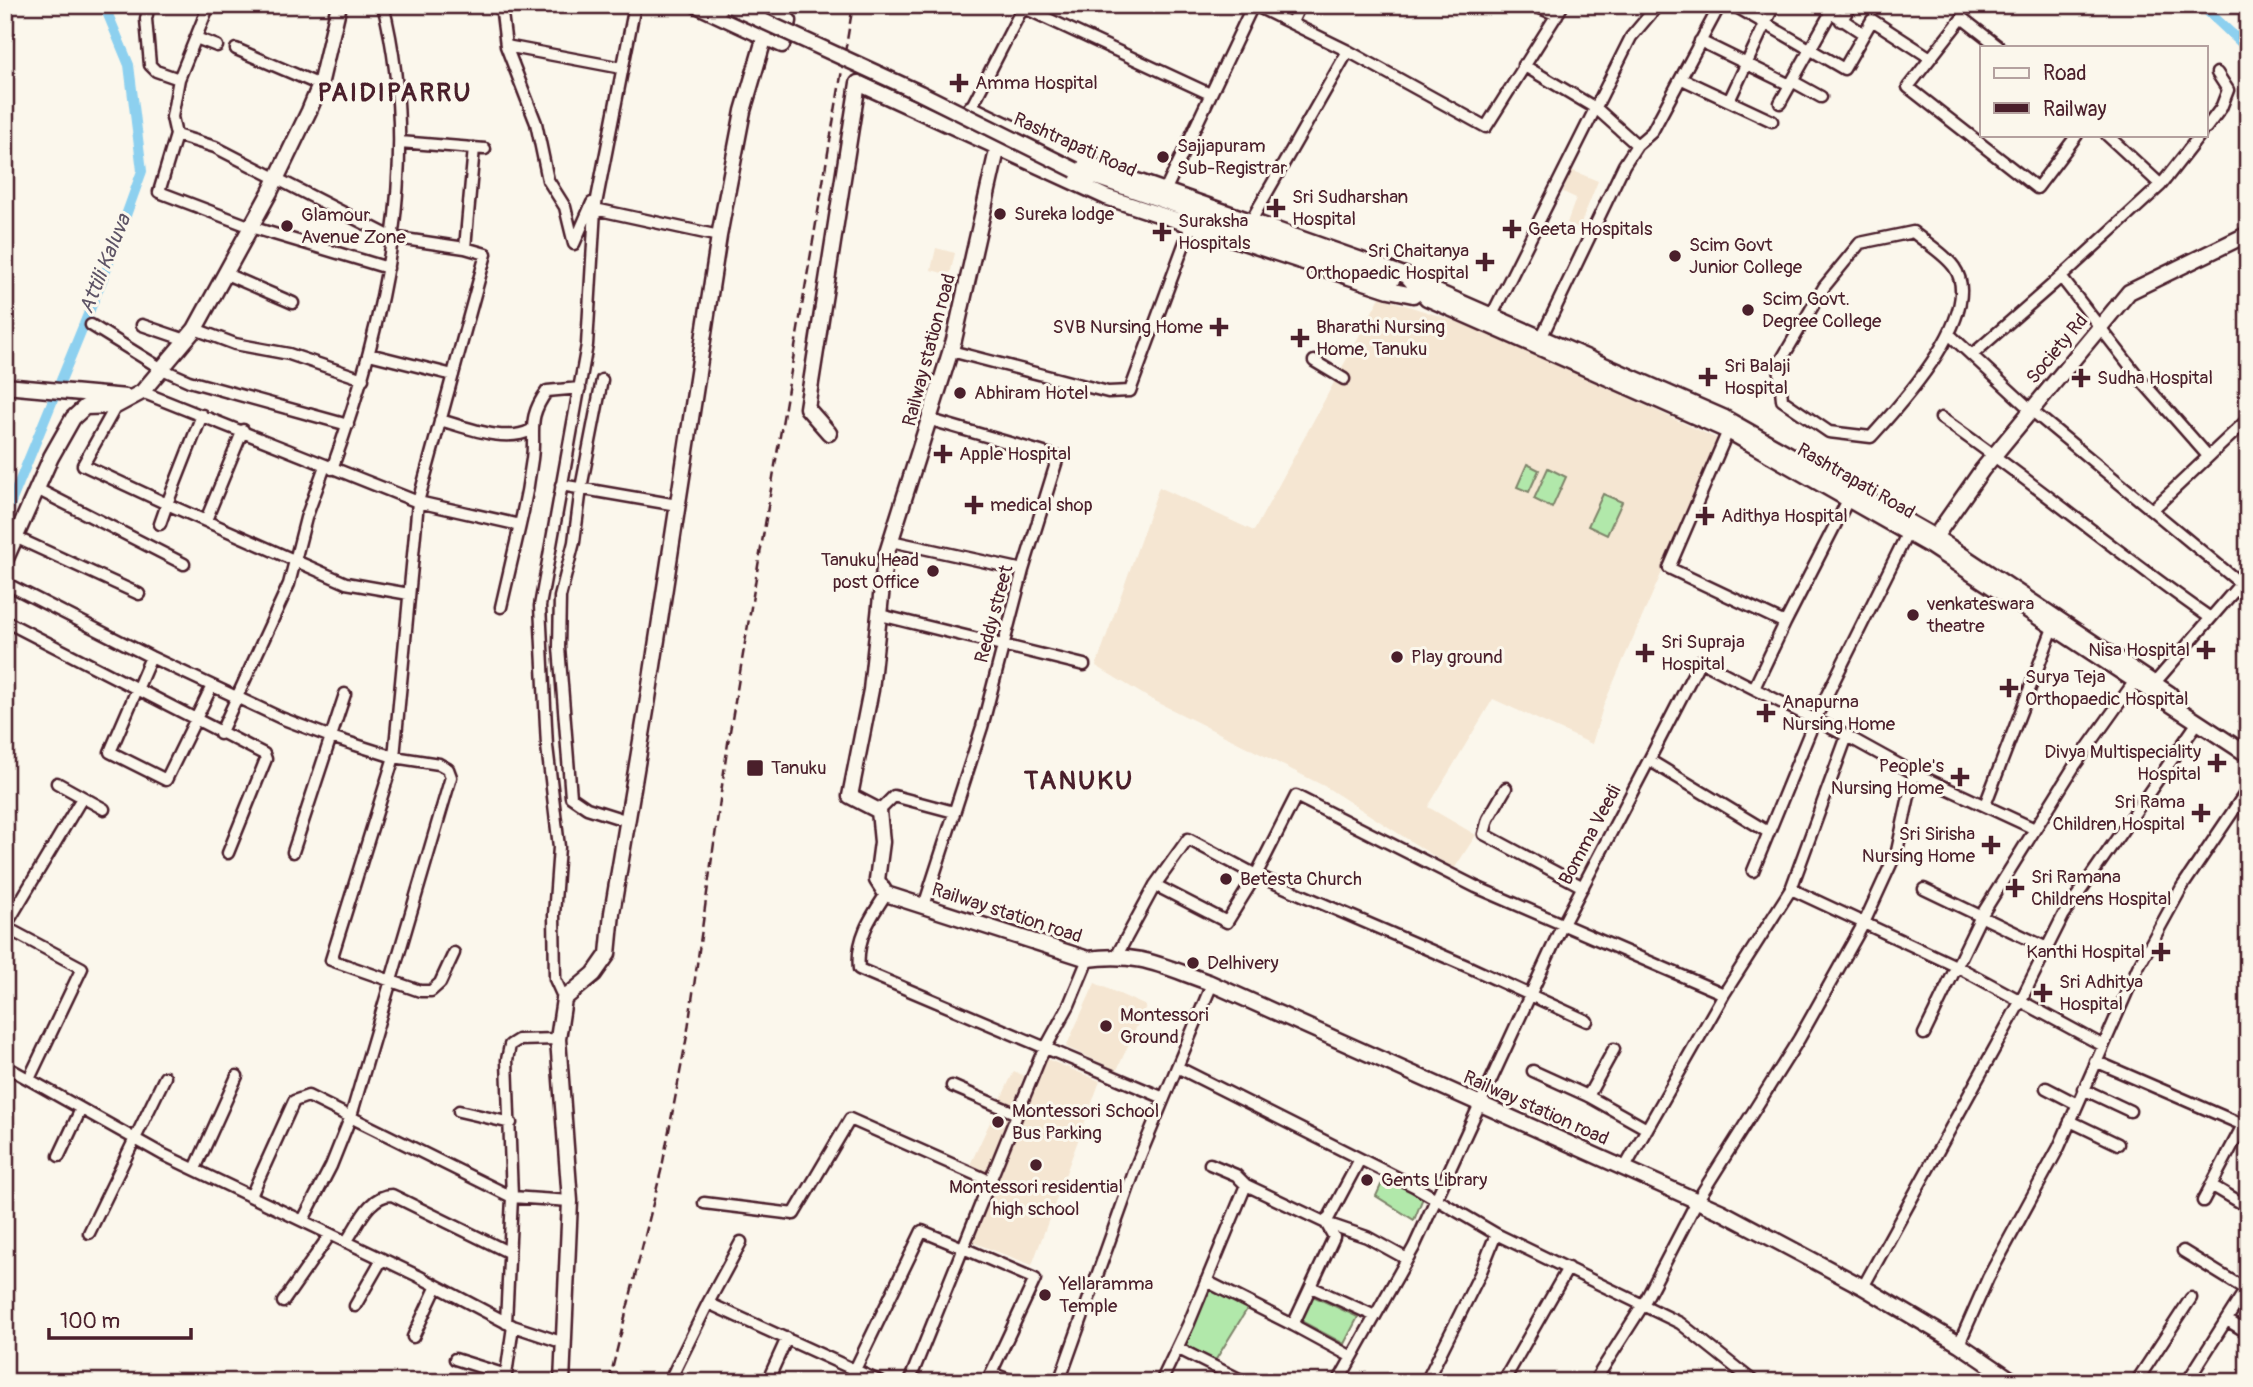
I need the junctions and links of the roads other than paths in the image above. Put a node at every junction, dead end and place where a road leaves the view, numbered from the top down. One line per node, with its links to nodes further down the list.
1 (149, 5): 41 (street)
2 (209, 5): 28 (street)
3 (339, 5): 44 (street)
4 (383, 5): 57 (street)
5 (501, 5): 32 (street)
6 (635, 5): 39 (street)
7 (696, 5): 27 (street)
8 (728, 5): 63 (street, Rashtrapati Road, bridge)
9 (754, 5): 27 (street)
10 (1253, 5): 24 (street); 45 (street)
11 (1300, 5): 24 (street)
12 (1533, 5): 22 (street)
13 (1563, 5): 22 (street)
14 (1658, 5): 50 (street)
15 (1720, 5): 29 (street)
16 (1733, 5): 25 (street)
17 (1774, 5): 25 (street)
18 (1820, 5): 21 (street)
19 (1851, 5): 23 (street)
20 (1022, 6): 45 (street); 49 (street)
21 (1831, 12): 23 (street); 33 (street)
22 (1556, 15): 38 (street)
23 (1841, 21): 26 (street)
24 (1292, 22): 35 (street)
25 (1764, 23): 33 (street); 37 (street)
26 (1864, 34): 33 (street); 36 (street)
27 (765, 36): 69 (street)
28 (196, 38): 30 (street); 41 (street)
29 (1700, 41): 37 (street); 42 (street)
30 (217, 46)
31 (1998, 46): 36 (street)
32 (506, 47): 39 (street); 62 (street)
33 (1811, 47): 43 (street)
34 (236, 49): 44 (street)
35 (1348, 51): 38 (street); 66 (street)
36 (1929, 57): 54 (street)
37 (1746, 62): 43 (street); 47 (street)
38 (1523, 65): 50 (street)
39 (622, 68): 62 (street)
40 (2217, 73): 52 (street)
41 (179, 79): 53 (street)
42 (1682, 79): 47 (street); 58 (street)
43 (1791, 83): 46 (street); 48 (street)
44 (320, 85): 60 (street)
45 (1210, 94): 63 (street)
46 (1821, 97)
47 (1728, 101): 51 (street)
48 (1780, 103)
49 (971, 108): 63 (street)
50 (1597, 109): 58 (street); 77 (street)
51 (1772, 121)
52 (2208, 125)
53 (176, 135): 60 (street); 67 (street)
54 (2076, 136)
55 (2108, 136): 61 (street)
56 (2199, 136): 61 (street)
57 (400, 142): 70 (street); 71 (street)
58 (1637, 145): 83 (street)
59 (998, 146): 65 (street); 84 (street, Railway station road); 107 (street)
60 (276, 179): 67 (street); 70 (street)
61 (2161, 185): 74 (street)
62 (599, 189): 64 (street)
63 (1166, 195): 66 (street, Rashtrapati Road)
64 (595, 209): 69 (street); 94 (street)
65 (1192, 223): 75 (street); 84 (street)
66 (1249, 224): 75 (street, Rashtrapati Road)
67 (252, 227): 72 (street); 73 (street)
68 (2248, 234): 80 (street, Society Rd)
69 (719, 236): 117 (street)
70 (391, 237): 71 (street); 72 (street)
71 (465, 248): 89 (street)
72 (388, 268): 85 (street)
73 (226, 274): 76 (street); 82 (street)
74 (2061, 277): 80 (street); 86 (street)
75 (1419, 289): 77 (street, Rashtrapati Road); 106 (street, Rashtrapati Road)
76 (293, 303)
77 (1492, 315): 83 (street, Rashtrapati Road)
78 (91, 325): 88 (street)
79 (142, 325): 82 (street)
80 (2101, 326): 97 (street, Society Rd); 109 (street)
81 (1950, 334): 81 (street); 86 (street)
82 (190, 335): 88 (street); 90 (street)
83 (1542, 336): 122 (street, Rashtrapati Road)
84 (951, 352): 101 (street, Railway station road)
85 (369, 354): 89 (street); 90 (street)
86 (1972, 355): 97 (street)
87 (1314, 362): 91 (street)
88 (162, 369): 95 (street); 103 (street)
89 (453, 375): 100 (street)
90 (363, 379): 103 (street)
91 (1344, 379)
92 (603, 380): 112 (street)
93 (8, 387): 95 (street)
94 (580, 388): 105 (street); 111 (street)
95 (137, 395): 96 (street); 98 (street)
96 (116, 405): 113 (street); 116 (street)
97 (2031, 411): 108 (street, Society Rd); 118 (street)
98 (202, 415): 104 (street); 116 (street)
99 (1941, 418): 108 (street)
100 (440, 420): 105 (street); 115 (street)
101 (931, 420): 125 (street, Railway station road); 129 (street, Reddy street)
102 (2248, 424): 109 (street)
103 (348, 425): 110 (street)
104 (243, 430): 110 (street); 119 (street)
105 (531, 430): 121 (street)
106 (1728, 430): 114 (street, Rashtrapati Road); 138 (street)
107 (829, 433)
108 (1994, 455): 124 (street, Society Rd); 136 (street)
109 (2208, 456): 118 (street)
110 (329, 467): 115 (street); 126 (street)
111 (561, 485): 112 (street); 195 (street)
112 (580, 488): 117 (street); 169 (street)
113 (37, 489): 123 (street); 128 (street)
114 (1849, 498): 122 (street, Rashtrapati Road); 138 (street)
115 (418, 502): 121 (street); 133 (street)
116 (167, 504): 119 (street); 120 (street)
117 (677, 505): 169 (street)
118 (2152, 510): 130 (street)
119 (206, 520): 126 (street)
120 (160, 524)
121 (520, 525): 134 (street)
122 (1910, 528): 124 (street, Rashtrapati Road); 139 (street, Rashtrapati Road); 150 (street)
123 (15, 537): 127 (street); 132 (street)
124 (1936, 537): 143 (street, Rashtrapati Road)
125 (891, 541): 129 (street); 135 (street, Railway station road)
126 (295, 559): 133 (street); 149 (street)
127 (5, 561)
128 (184, 564)
129 (1023, 570): 140 (street, Reddy street)
130 (2244, 579): 136 (street)
131 (5, 583): 141 (street)
132 (139, 594)
133 (409, 594): 158 (street)
134 (501, 607)
135 (880, 615): 140 (street); 167 (street, Railway station road)
136 (2209, 617): 146 (street)
137 (5, 621): 147 (street)
138 (1785, 623): 145 (street)
139 (2053, 628): 143 (street, Rashtrapati Road); 165 (street)
140 (1003, 646): 142 (street); 168 (street, Reddy street)
141 (151, 657): 144 (street); 147 (street)
142 (1084, 665)
143 (2137, 678): 146 (street, Rashtrapati Road); 170 (street)
144 (212, 685): 149 (street); 151 (street)
145 (1755, 686): 150 (street); 159 (street, Bomma Veedi)
146 (2151, 687): 152 (street, Rashtrapati Road); 156 (street, Rashtrapati Road)
147 (138, 691): 151 (street); 151 (street)
148 (345, 694): 155 (street)
149 (236, 697): 153 (street); 155 (street)
150 (1815, 717): 154 (street); 171 (street)
151 (194, 720): 153 (street)
152 (2198, 722): 157 (street, Rashtrapati Road); 186 (street)
153 (220, 734): 173 (street)
154 (1847, 736): 160 (street); 179 (street)
155 (331, 737): 158 (street); 172 (street)
156 (2248, 743)
157 (2248, 755)
158 (394, 757): 191 (street); 191 (street)
159 (1649, 760): 171 (street); 177 (street, Bomma Veedi)
160 (1914, 773): 165 (street); 183 (street)
161 (57, 783): 164 (street)
162 (1506, 788): 177 (street)
163 (2248, 789): 200 (street)
164 (82, 798): 166 (street); 185 (street)
165 (1985, 805): 170 (street)
166 (104, 809)
167 (879, 811): 168 (street); 180 (street)
168 (954, 812): 181 (street, Reddy street)
169 (628, 821): 195 (street)
170 (2035, 829): 182 (street)
171 (1768, 832): 174 (street)
172 (293, 852)
173 (228, 853)
174 (1753, 871)
175 (1256, 875): 176 (street); 176 (street); 184 (street); 194 (street)
176 (1155, 885): 188 (street)
177 (1583, 887): 184 (street, Bomma Veedi)
178 (1924, 888): 182 (street)
179 (1791, 889): 183 (street); 193 (street)
180 (886, 894): 181 (street, Railway station road); 201 (street)
181 (924, 906): 189 (street, Railway station road)
182 (1981, 916): 186 (street); 190 (street)
183 (1864, 923): 190 (street); 240 (street)
184 (1562, 926): 193 (street); 194 (street, Bomma Veedi)
185 (5, 927): 209 (street)
186 (2047, 948): 196 (street)
187 (454, 953): 191 (street)
188 (1117, 955): 189 (street, Railway station road); 192 (street, Railway station road)
189 (1088, 959): 201 (street)
190 (1958, 967): 196 (street); 198 (street)
191 (392, 981): 221 (street)
192 (1212, 984): 205 (street); 215 (street, Railway station road)
193 (1724, 994): 225 (street)
194 (1529, 995): 197 (street); 215 (street)
195 (564, 999): 199 (street)
196 (2021, 1000): 200 (street); 260 (street)
197 (1587, 1021)
198 (1924, 1034)
199 (558, 1039): 223 (street); 239 (street)
200 (2102, 1045): 203 (street)
201 (1045, 1049): 214 (street); 220 (street)
202 (1614, 1049): 213 (street)
203 (2095, 1061): 212 (street); 224 (street)
204 (5, 1066): 209 (street)
205 (1177, 1067): 214 (street); 229 (street)
206 (1532, 1070): 213 (street)
207 (237, 1076): 231 (street)
208 (165, 1077): 226 (street)
209 (29, 1079): 217 (street)
210 (952, 1086): 220 (street)
211 (2046, 1088): 216 (street)
212 (2083, 1089): 216 (street); 219 (street)
213 (1588, 1096): 225 (street)
214 (1164, 1098): 288 (street)
215 (1478, 1104): 232 (street, Railway station road); 238 (street)
216 (2077, 1104): 222 (street)
217 (81, 1109): 226 (street); 228 (street)
218 (458, 1111): 223 (street)
219 (2130, 1111)
220 (1017, 1114): 233 (street)
221 (351, 1116): 236 (street); 237 (street); 244 (street)
222 (2070, 1121): 227 (street); 275 (street)
223 (511, 1123): 237 (street)
224 (2246, 1123): 235 (street)
225 (1647, 1129): 232 (street)
226 (135, 1138): 231 (street); 246 (street)
227 (2118, 1144)
228 (59, 1156)
229 (1360, 1159): 238 (street); 245 (street)
230 (1210, 1164): 234 (street)
231 (195, 1169): 236 (street)
232 (1624, 1169): 240 (street, Railway station road)
233 (990, 1181): 242 (street); 251 (street)
234 (1246, 1185): 245 (street); 257 (street)
235 (2211, 1185): 241 (street); 243 (street)
236 (251, 1196): 244 (street)
237 (512, 1197): 239 (street); 253 (street)
238 (1435, 1198): 247 (street); 255 (street)
239 (570, 1201): 274 (street)
240 (1697, 1201): 260 (street, Railway station road); 265 (street)
241 (2203, 1201)
242 (704, 1203)
243 (2248, 1207)
244 (303, 1220): 248 (street)
245 (1326, 1223): 255 (street); 259 (street)
246 (89, 1233)
247 (1496, 1234): 256 (street); 292 (street)
248 (329, 1236): 249 (street); 263 (street)
249 (346, 1242): 253 (street); 254 (street)
250 (741, 1242): 264 (street)
251 (963, 1248): 279 (street); 280 (street); 286 (street)
252 (2183, 1251): 261 (street)
253 (508, 1252): 269 (street)
254 (382, 1259): 258 (street); 266 (street)
255 (1407, 1259): 267 (street)
256 (1568, 1268): 265 (street); 293 (street)
257 (1206, 1281): 270 (street); 276 (street)
258 (437, 1286): 269 (street); 272 (street)
259 (1311, 1287): 267 (street); 270 (street)
260 (1863, 1287): 275 (street, Railway station road)
261 (2246, 1290): 268 (street)
262 (2190, 1298): 297 (street)
263 (283, 1302)
264 (708, 1303): 273 (street); 282 (street)
265 (1643, 1305): 294 (street); 295 (street)
266 (355, 1306)
267 (1375, 1316): 277 (street)
268 (2227, 1320): 271 (street); 298 (street)
269 (510, 1324): 274 (street); 278 (street)
270 (1293, 1325): 277 (street)
271 (2248, 1333)
272 (413, 1337)
273 (787, 1338): 279 (street); 283 (street)
274 (564, 1343): 281 (street)
275 (1959, 1344): 296 (street, Railway station road)
276 (1177, 1348): 289 (street); 290 (street)
277 (1352, 1357): 291 (street)
278 (455, 1359)
279 (855, 1369): 284 (street); 285 (street)
280 (989, 1377): 287 (street)
281 (562, 1382)
282 (669, 1382)
283 (767, 1382)
284 (849, 1382)
285 (881, 1382)
286 (909, 1382)
287 (1015, 1382)
288 (1059, 1382)
289 (1161, 1382)
290 (1245, 1382)
291 (1338, 1382)
292 (1426, 1382)
293 (1503, 1382)
294 (1594, 1382)
295 (1754, 1382)
296 (2015, 1382)
297 (2136, 1382)
298 (2187, 1382)

